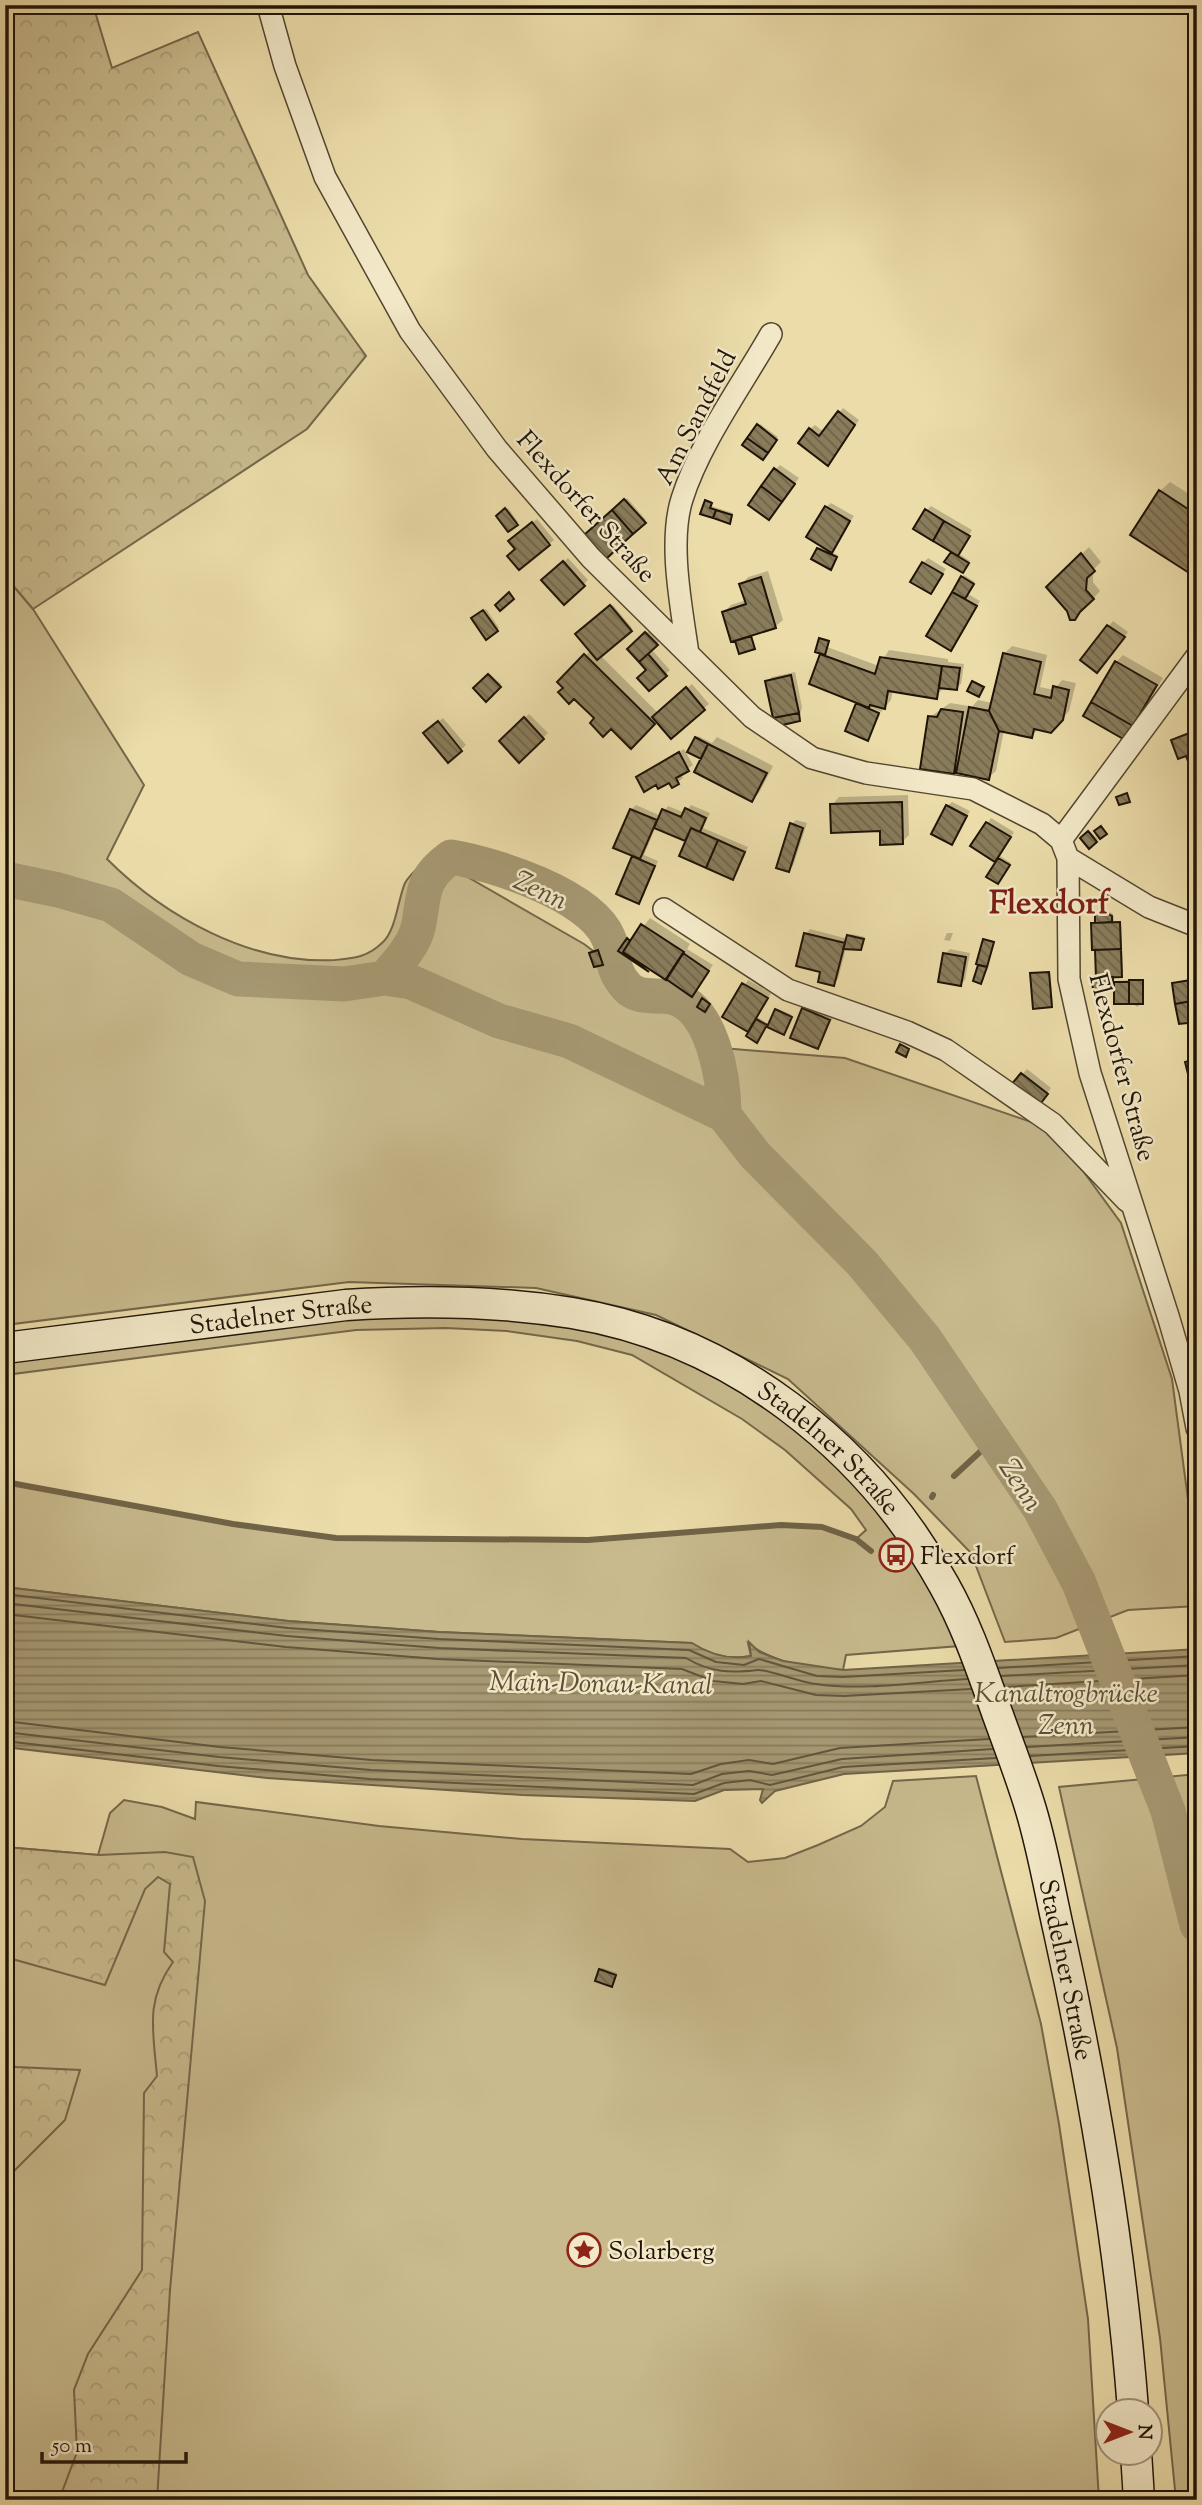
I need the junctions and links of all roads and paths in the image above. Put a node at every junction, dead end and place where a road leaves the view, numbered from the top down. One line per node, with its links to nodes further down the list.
1 (268, 5): 3 (street, Flexdorfer Straße)
2 (771, 334): 3 (street, Am Sandfeld)
3 (688, 654): 5 (street, Flexdorfer Straße)
4 (1197, 656): 5 (street)
5 (1065, 849): 7 (street, Flexdorfer Straße); 8 (street, Flexdorfer Straße)
6 (664, 909): 8 (street, Flexdorfer Straße)
7 (1197, 926)
8 (1131, 1206): 10 (street, Flexdorfer Straße)
9 (5, 1348): 11 (main road, Stadelner Straße)
10 (1197, 1428)
11 (1132, 2396)
12 (1137, 2466): 13 (main road)
13 (1139, 2500)

